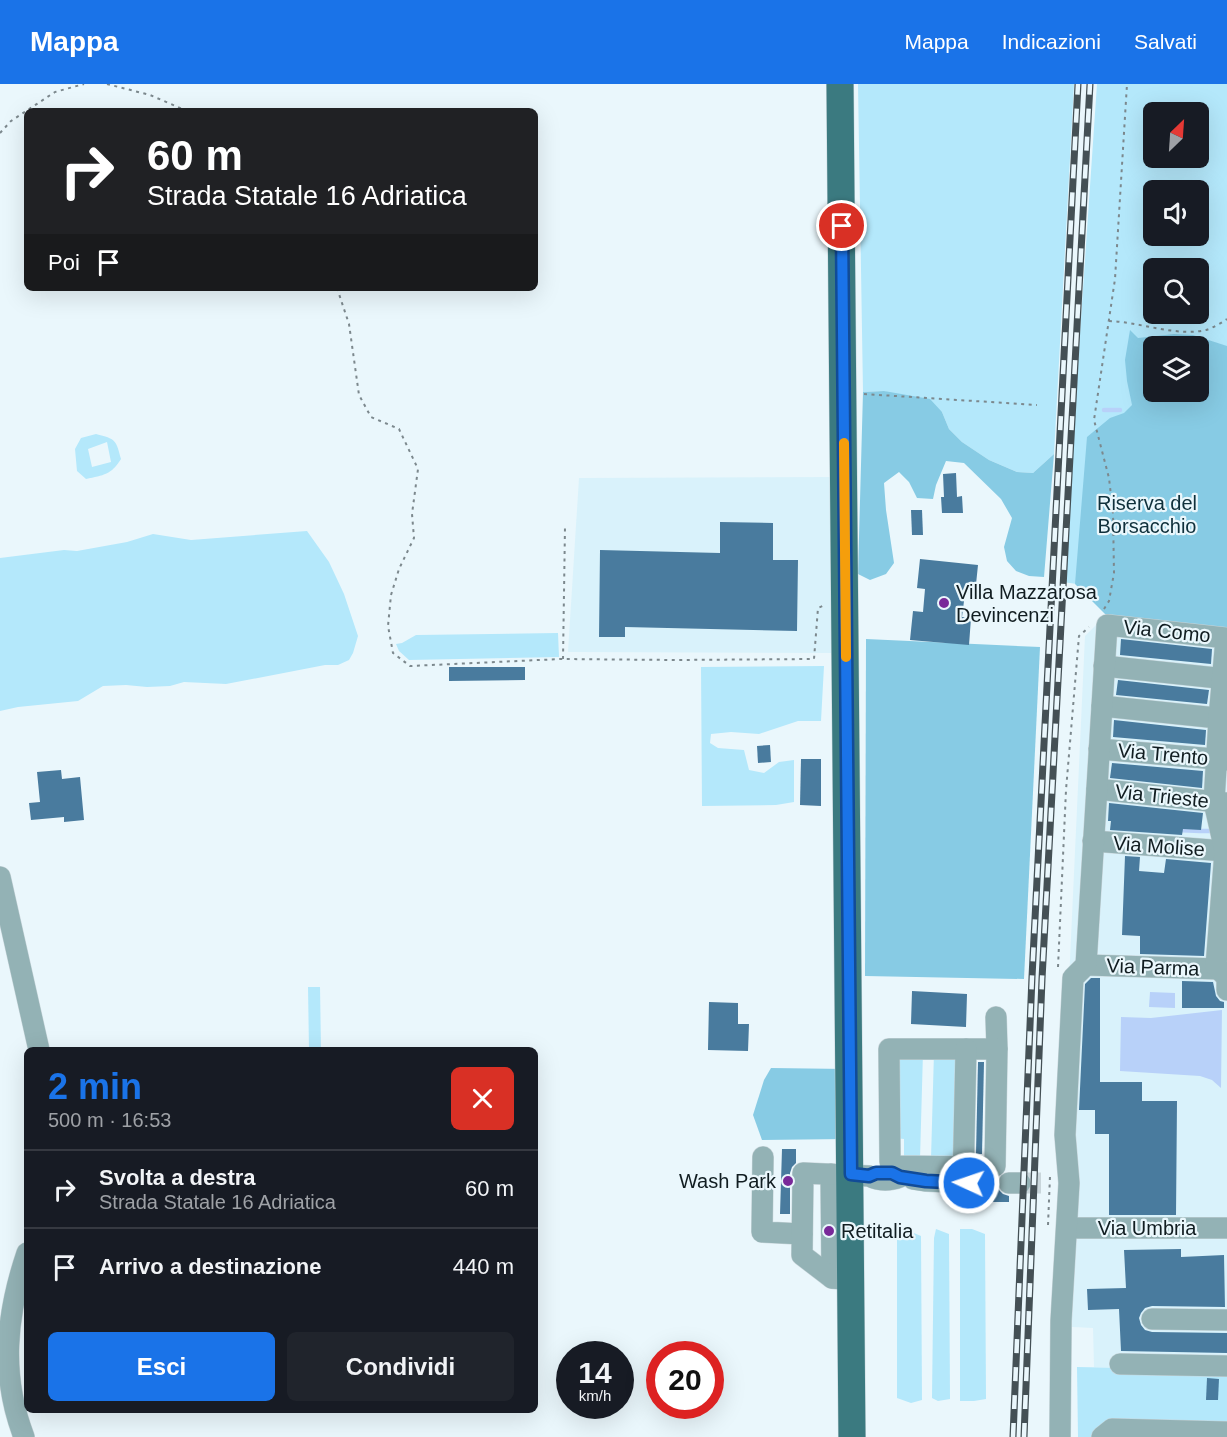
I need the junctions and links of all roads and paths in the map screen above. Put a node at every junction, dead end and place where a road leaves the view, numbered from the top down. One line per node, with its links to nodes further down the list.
1 (84, 84): 5 (path)
2 (108, 84): 6 (path)
3 (840, 84): 12 (main road)
4 (1126, 84): 11 (path)
5 (31, 108)
6 (180, 108)
7 (24, 112): 8 (path)
8 (0, 133)
9 (338, 291): 19 (path)
10 (1227, 319): 11 (path)
11 (1109, 321): 16 (path)
12 (843, 393): 13 (path); 15 (main road)
13 (1037, 405)
14 (565, 526): 19 (path)
15 (845, 597): 19 (path); 39 (main road)
16 (1101, 620): 17 (path); 18 (street, Via Como); 20 (street)
17 (1079, 636)
18 (1226, 638): 21 (street)
19 (563, 659)
20 (1104, 666): 21 (street); 22 (street)
21 (1225, 679): 23 (street)
22 (1102, 706): 23 (street); 24 (street)
23 (1223, 718): 25 (street)
24 (1099, 749): 25 (street, Via Trento); 26 (street)
25 (1222, 760): 27 (street)
26 (1097, 789): 27 (street, Via Trieste); 28 (street)
27 (1221, 803): 29 (street)
28 (1093, 841): 29 (street, Via Molise); 31 (street)
29 (1225, 851): 32 (street)
30 (0, 876): 35 (street)
31 (1086, 965): 32 (street, Via Parma); 41 (street)
32 (1224, 975): 33 (street)
33 (1227, 990)
34 (996, 1017): 37 (street)
35 (38, 1047)
36 (966, 1049): 37 (street); 40 (street); 40 (street)
37 (997, 1049): 40 (street)
38 (764, 1157): 43 (street)
39 (850, 1175): 40 (street); 43 (street); 45 (main road)
40 (965, 1178)
41 (1067, 1228): 42 (street, Via Umbria); 53 (street)
42 (1227, 1228)
43 (802, 1234): 45 (street)
44 (24, 1263): 51 (street)
45 (842, 1279): 52 (main road)
46 (1152, 1319): 47 (street)
47 (1227, 1320)
48 (1120, 1364): 49 (street)
49 (1227, 1366)
50 (1227, 1432): 54 (street)
51 (24, 1437)
52 (852, 1437)
53 (1060, 1437)
54 (1102, 1437)

